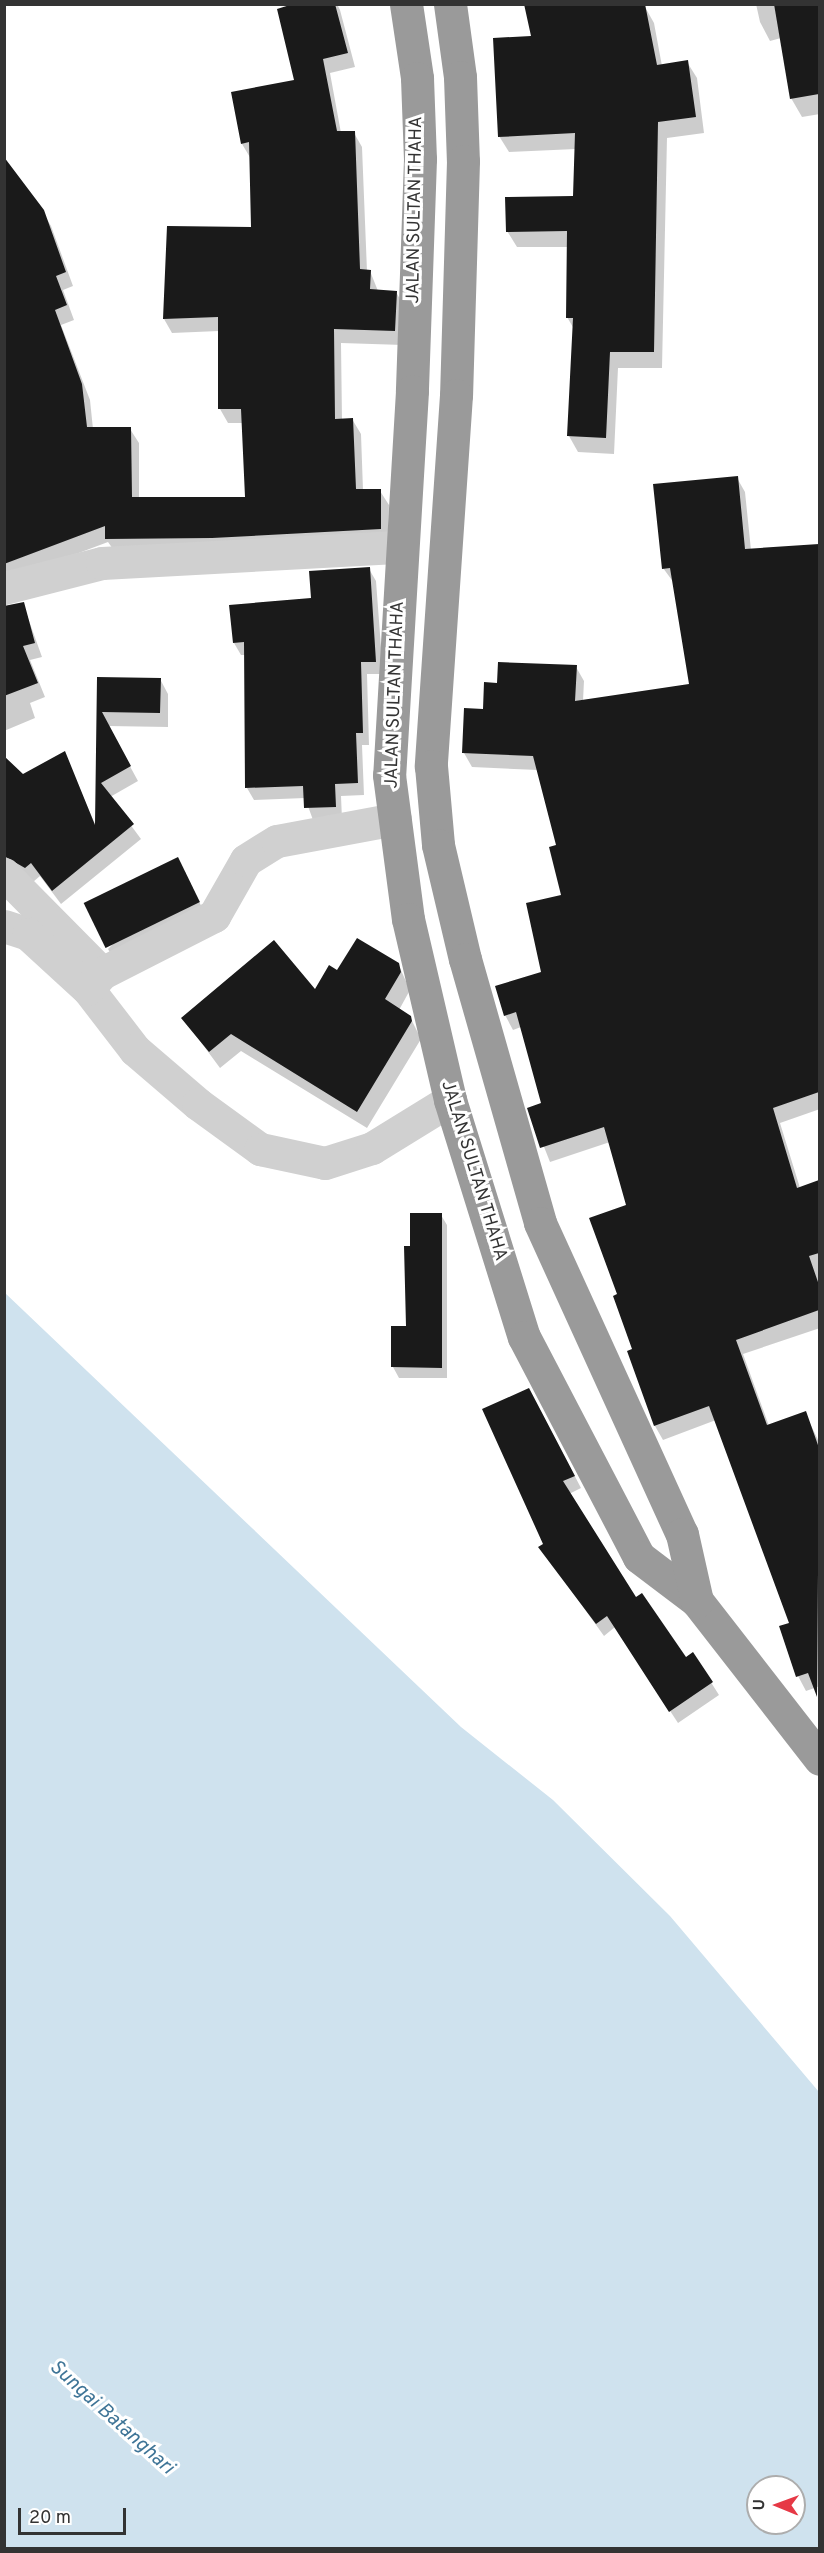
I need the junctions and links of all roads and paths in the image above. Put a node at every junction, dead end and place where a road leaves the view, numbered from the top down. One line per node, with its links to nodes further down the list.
1 (406, 4): 3 (highway, JALAN SULTAN THAHA)
2 (450, 4): 4 (highway, JALAN SULTAN THAHA)
3 (412, 391): 4 (highway); 5 (highway, JALAN SULTAN THAHA)
4 (456, 395): 11 (highway, JALAN SULTAN THAHA)
5 (401, 547): 6 (street); 7 (highway, JALAN SULTAN THAHA)
6 (4, 588)
7 (395, 819): 10 (street); 12 (highway, JALAN SULTAN THAHA)
8 (4, 874): 10 (street)
9 (4, 926): 10 (street)
10 (95, 981): 12 (street)
11 (500, 1082): 12 (highway); 13 (highway, JALAN SULTAN THAHA)
12 (450, 1100): 13 (highway, JALAN SULTAN THAHA)
13 (696, 1601): 14 (highway, JALAN SULTAN THAHA)
14 (819, 1759)

